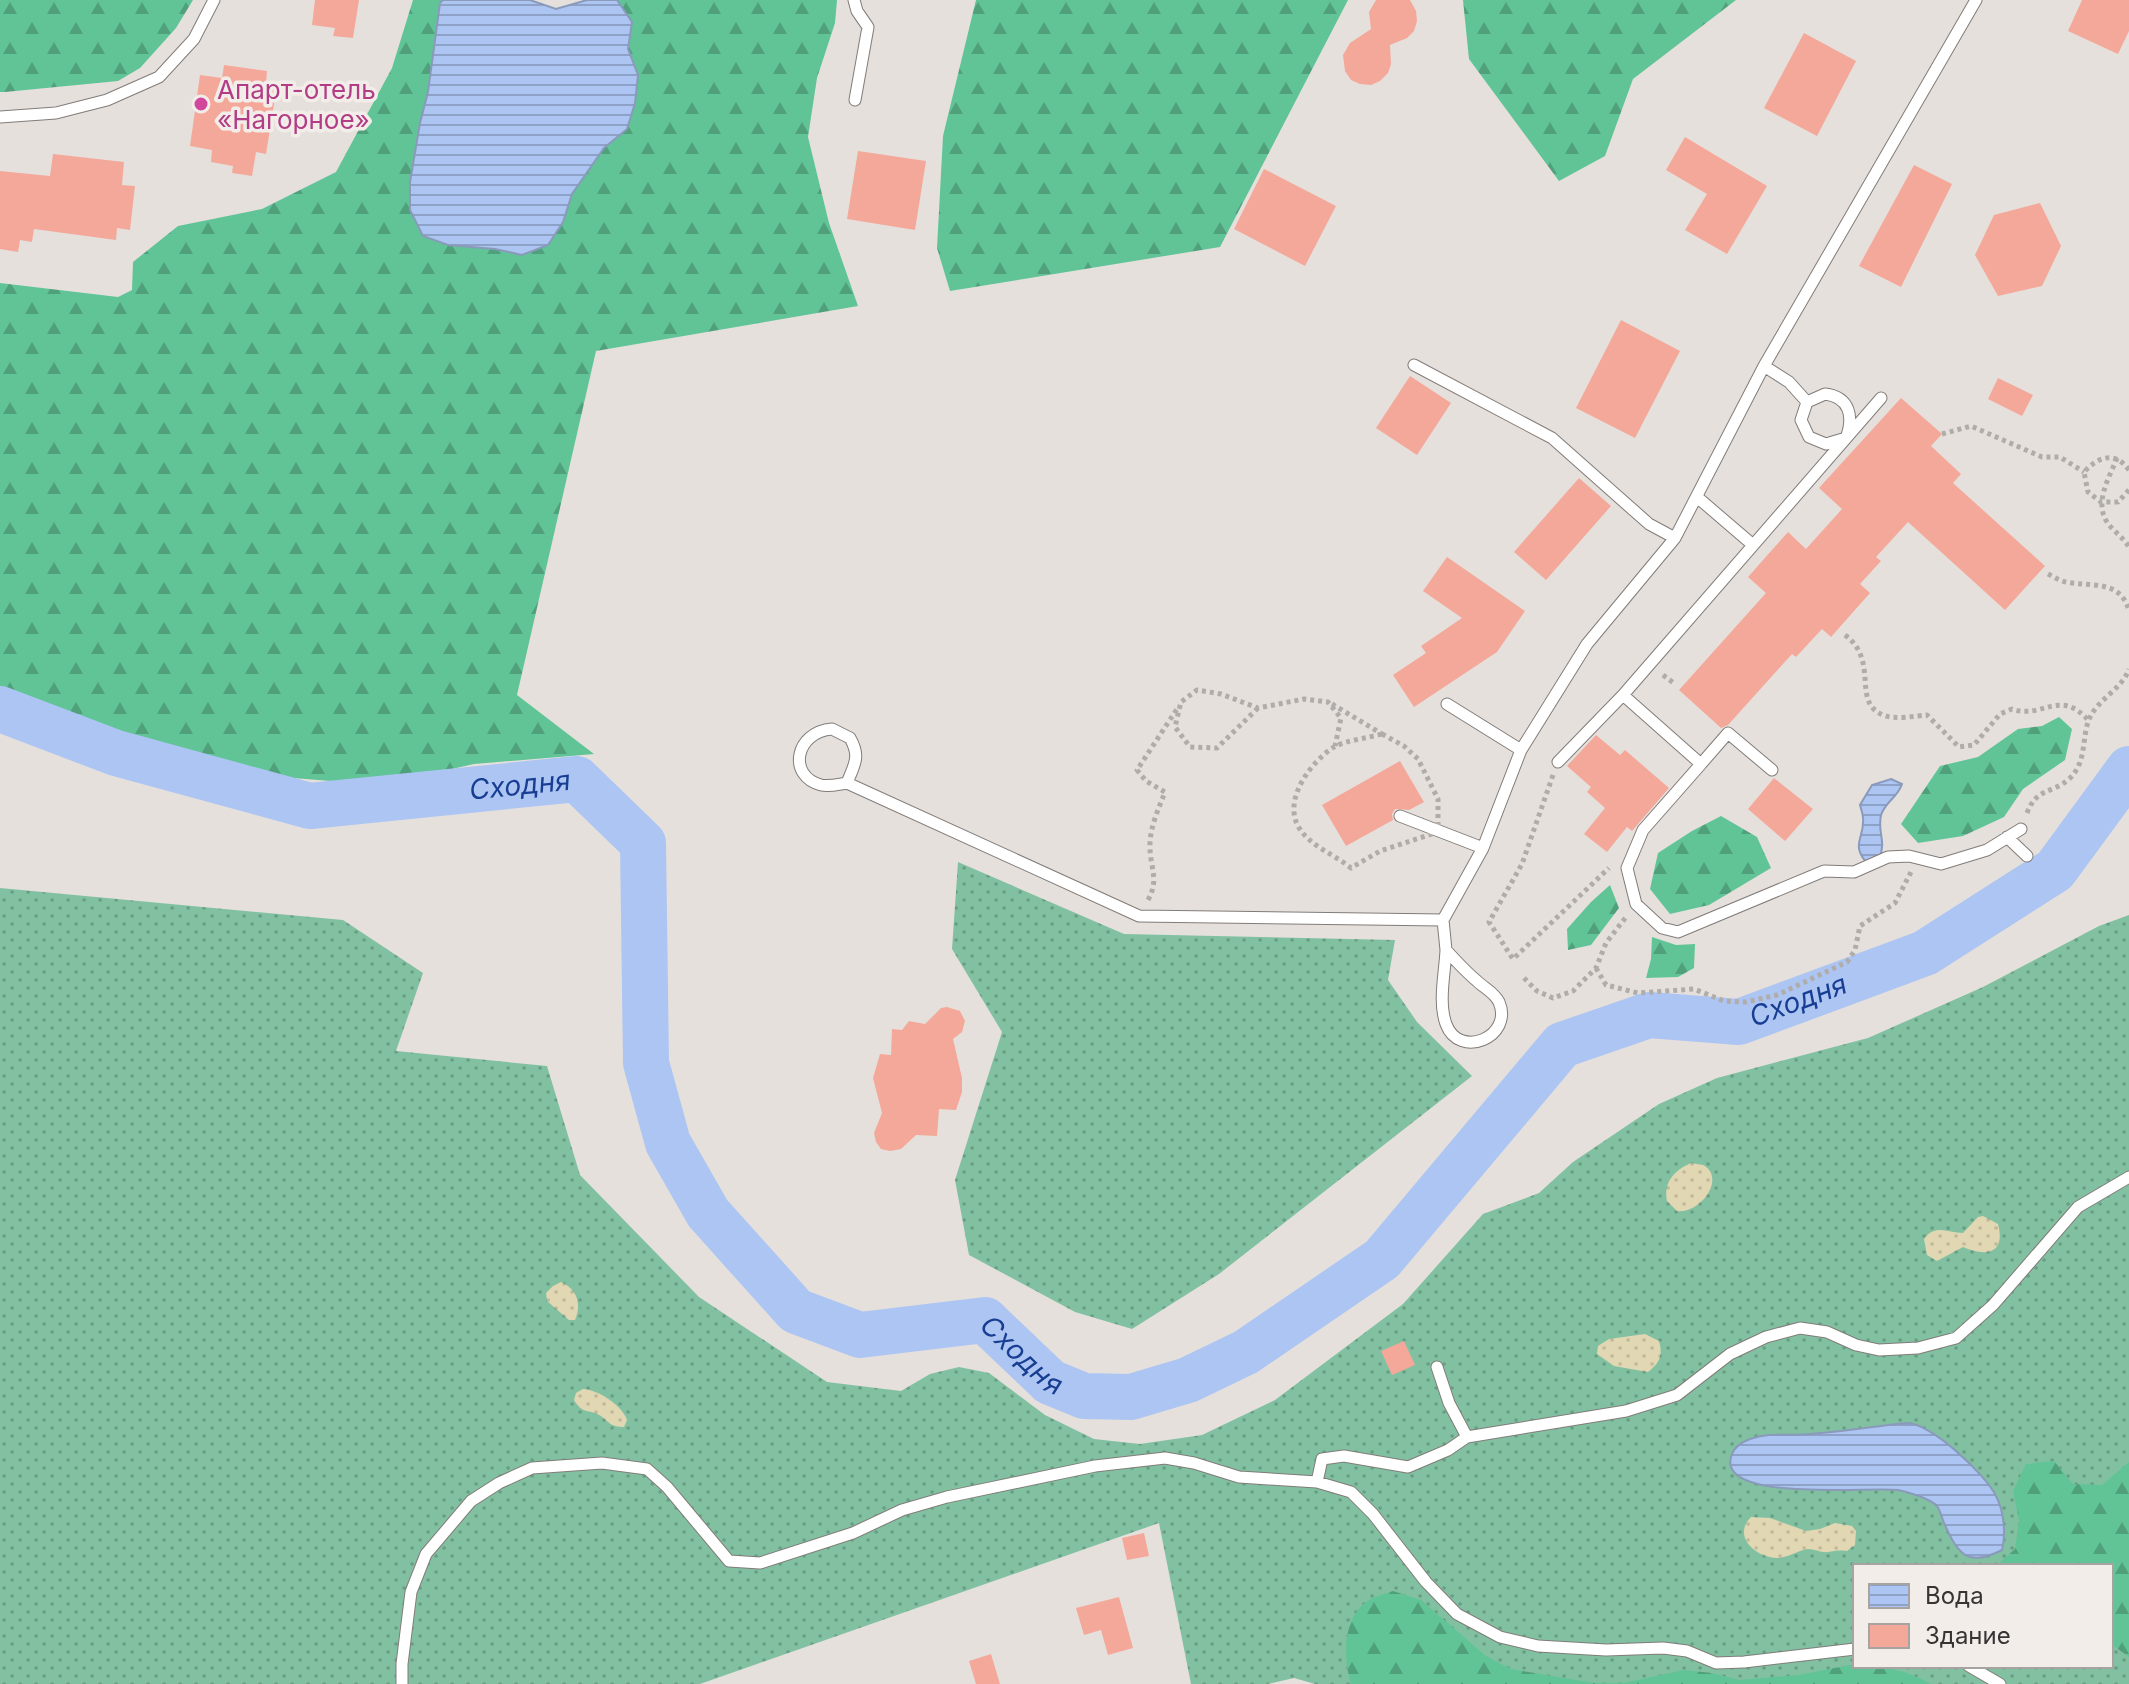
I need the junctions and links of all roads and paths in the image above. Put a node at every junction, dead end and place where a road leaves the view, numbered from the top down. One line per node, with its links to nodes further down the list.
1 (214, 0): 5 (lane)
2 (854, 0): 4 (lane)
3 (1976, 0): 7 (lane)
4 (855, 100)
5 (0, 117)
6 (1414, 365): 18 (lane)
7 (1764, 366): 9 (lane); 16 (lane)
8 (1881, 398): 11 (lane)
9 (1807, 402): 11 (lane); 11 (lane)
10 (1942, 434): 14 (path)
11 (1846, 438): 19 (lane)
12 (2117, 458): 13 (path); 14 (path); 17 (path)
13 (2129, 470)
14 (2084, 472): 17 (path)
15 (2129, 490): 17 (path)
16 (1697, 497): 18 (lane); 19 (lane)
17 (2101, 502): 20 (path)
18 (1675, 538): 33 (lane)
19 (1753, 545): 25 (lane)
20 (2129, 547)
21 (2048, 574): 22 (path)
22 (2129, 611)
23 (1845, 635): 30 (path)
24 (2129, 669): 30 (path)
25 (1623, 695): 34 (lane); 35 (lane)
26 (1181, 702): 29 (path); 29 (path); 47 (path)
27 (1328, 702): 29 (path); 31 (path); 32 (path)
28 (1447, 704): 33 (lane)
29 (1258, 708)
30 (2089, 721): 39 (path)
31 (1382, 734): 32 (path); 40 (path)
32 (1335, 746): 40 (path)
33 (1521, 750): 42 (lane)
34 (1558, 762): 43 (path)
35 (1701, 764): 36 (lane); 43 (lane)
36 (1772, 770)
37 (847, 783): 37 (lane); 47 (lane)
38 (1400, 816): 40 (lane)
39 (2021, 829): 41 (lane)
40 (1438, 832): 42 (lane)
41 (2007, 837): 44 (lane); 45 (lane)
42 (1483, 848): 48 (lane)
43 (1636, 848): 46 (lane)
44 (2027, 856)
45 (1924, 860): 46 (lane); 50 (path)
46 (1636, 904): 50 (path)
47 (1139, 916): 48 (lane)
48 (1443, 920): 49 (lane)
49 (1446, 950): 49 (lane)
50 (1596, 968): 51 (path)
51 (1524, 978)
52 (2129, 1177): 54 (lane)
53 (1437, 1367): 54 (lane)
54 (1467, 1437): 55 (lane)
55 (1317, 1482): 56 (lane); 58 (lane)
56 (1853, 1649)
57 (1972, 1668): 59 (lane)
58 (402, 1684)
59 (2000, 1684)

